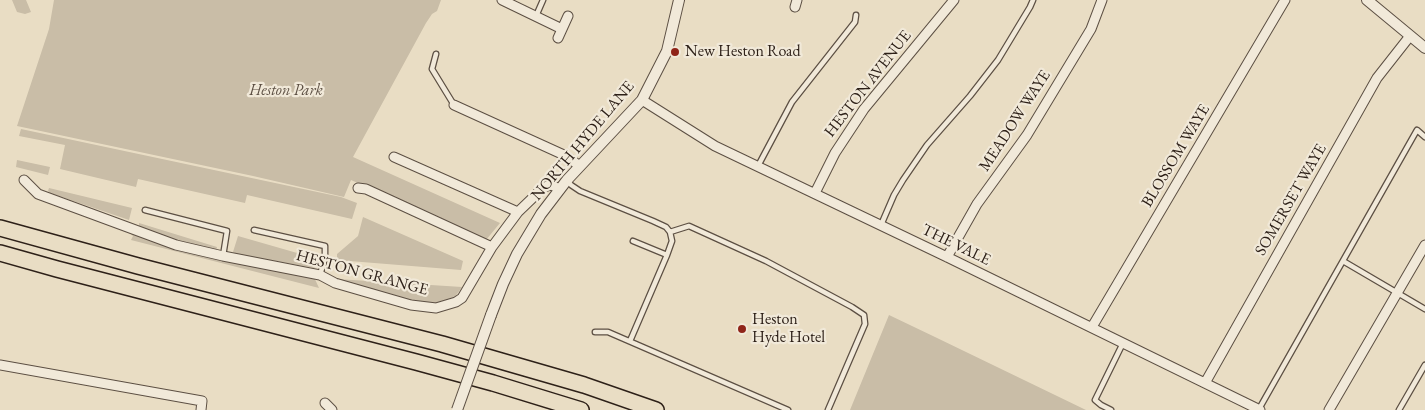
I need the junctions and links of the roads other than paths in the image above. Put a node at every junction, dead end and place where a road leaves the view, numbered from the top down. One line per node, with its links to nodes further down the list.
1 (502, 0): 10 (street)
2 (543, 0): 10 (lane)
3 (679, 0): 17 (street, NORTH HYDE LANE)
4 (954, 0): 27 (street, HESTON AVENUE)
5 (1033, 0): 30 (lane)
6 (1102, 0): 40 (street, MEADOW WAYE)
7 (1285, 0): 45 (street, BLOSSOM WAYE)
8 (1367, 0): 13 (street)
9 (856, 15): 22 (lane)
10 (536, 16): 12 (street)
11 (568, 16): 12 (street)
12 (562, 29): 14 (street)
13 (1410, 36): 15 (street); 51 (street, SOMERSET WAYE)
14 (558, 38)
15 (1425, 48)
16 (436, 54): 18 (lane)
17 (642, 100): 21 (street, NORTH HYDE LANE); 22 (street, THE VALE)
18 (454, 104): 21 (street)
19 (1425, 137): 41 (lane)
20 (394, 156): 29 (street)
21 (580, 166): 24 (street, NORTH HYDE LANE)
22 (758, 166): 27 (street, THE VALE)
23 (24, 180): 39 (street, HESTON GRANGE)
24 (567, 180): 26 (street, NORTH HYDE LANE); 33 (lane)
25 (358, 188): 36 (street)
26 (560, 189): 29 (street, HESTON GRANGE); 56 (street, NORTH HYDE LANE, bridge)
27 (815, 193): 30 (street, THE VALE)
28 (146, 210): 39 (lane)
29 (518, 212): 36 (street, HESTON GRANGE)
30 (881, 225): 40 (street, THE VALE)
31 (0, 228): 57 (highway)
32 (254, 230): 42 (lane)
33 (670, 232): 38 (lane); 59 (lane)
34 (633, 241): 38 (lane)
35 (1425, 245): 43 (street)
36 (492, 247): 42 (street, HESTON GRANGE)
37 (0, 253): 53 (highway)
38 (667, 255): 47 (lane)
39 (223, 256): 42 (street, HESTON GRANGE)
40 (947, 257): 45 (street, THE VALE)
41 (1343, 261): 43 (lane); 61 (lane)
42 (320, 275)
43 (1397, 293): 44 (lane); 62 (street)
44 (1425, 309)
45 (1092, 327): 48 (street, THE VALE)
46 (595, 332): 47 (lane)
47 (630, 341): 58 (lane)
48 (1123, 343): 51 (street, THE VALE); 60 (lane)
49 (1425, 364): 63 (lane)
50 (0, 365): 54 (street)
51 (1204, 383): 61 (street, THE VALE)
52 (324, 404): 55 (street)
53 (575, 408)
54 (200, 410)
55 (332, 410)
56 (457, 410)
57 (656, 410)
58 (788, 410)
59 (828, 410)
60 (1111, 410)
61 (1259, 410)
62 (1329, 410)
63 (1398, 410)

